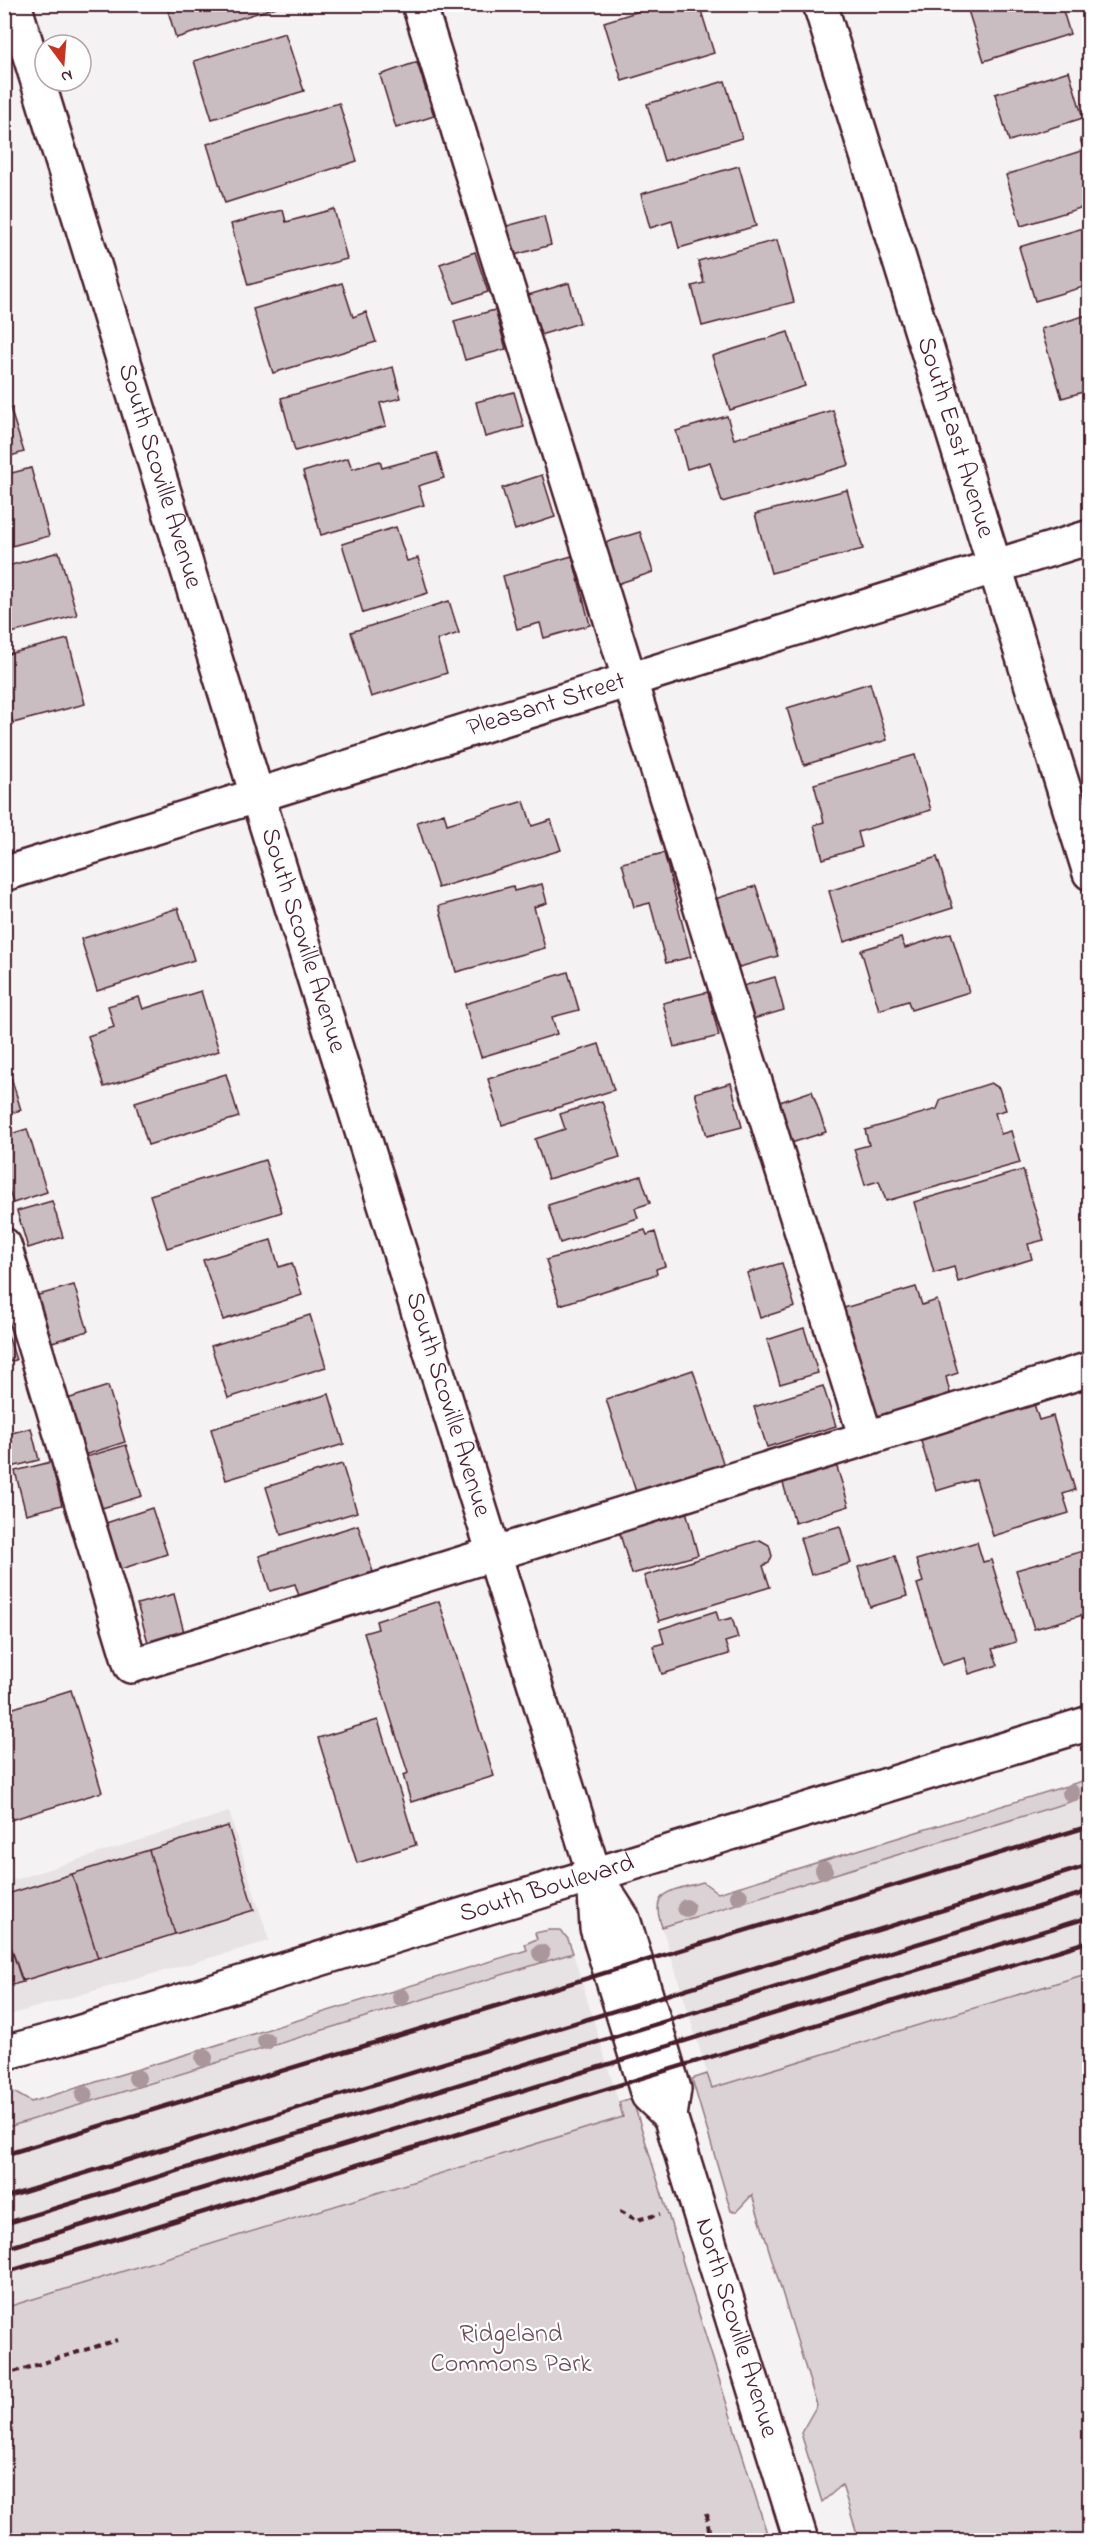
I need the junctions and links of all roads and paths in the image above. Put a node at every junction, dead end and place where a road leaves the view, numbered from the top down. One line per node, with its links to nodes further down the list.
1 (14, 4): 7 (street, South Scoville Avenue)
2 (419, 4): 6 (street)
3 (820, 4): 5 (street, South East Avenue)
4 (1089, 537): 5 (street, Pleasant Street)
5 (994, 567): 6 (street, Pleasant Street); 8 (street, South East Avenue)
6 (630, 680): 7 (street, Pleasant Street); 12 (street)
7 (257, 795): 9 (street, Pleasant Street); 13 (street, South Scoville Avenue)
8 (1089, 873)
9 (4, 874)
10 (4, 1245): 13 (street)
11 (1089, 1369): 12 (street)
12 (866, 1438): 13 (street)
13 (494, 1553): 15 (street, South Scoville Avenue)
14 (1089, 1723): 15 (street, South Boulevard)
15 (594, 1874): 16 (street, South Boulevard); 23 (street, North Scoville Avenue)
16 (4, 2053)
17 (620, 2211): 18 (path)
18 (660, 2214)
19 (117, 2340): 20 (path)
20 (4, 2375)
21 (706, 2514): 22 (path)
22 (711, 2541)
23 (801, 2541)

